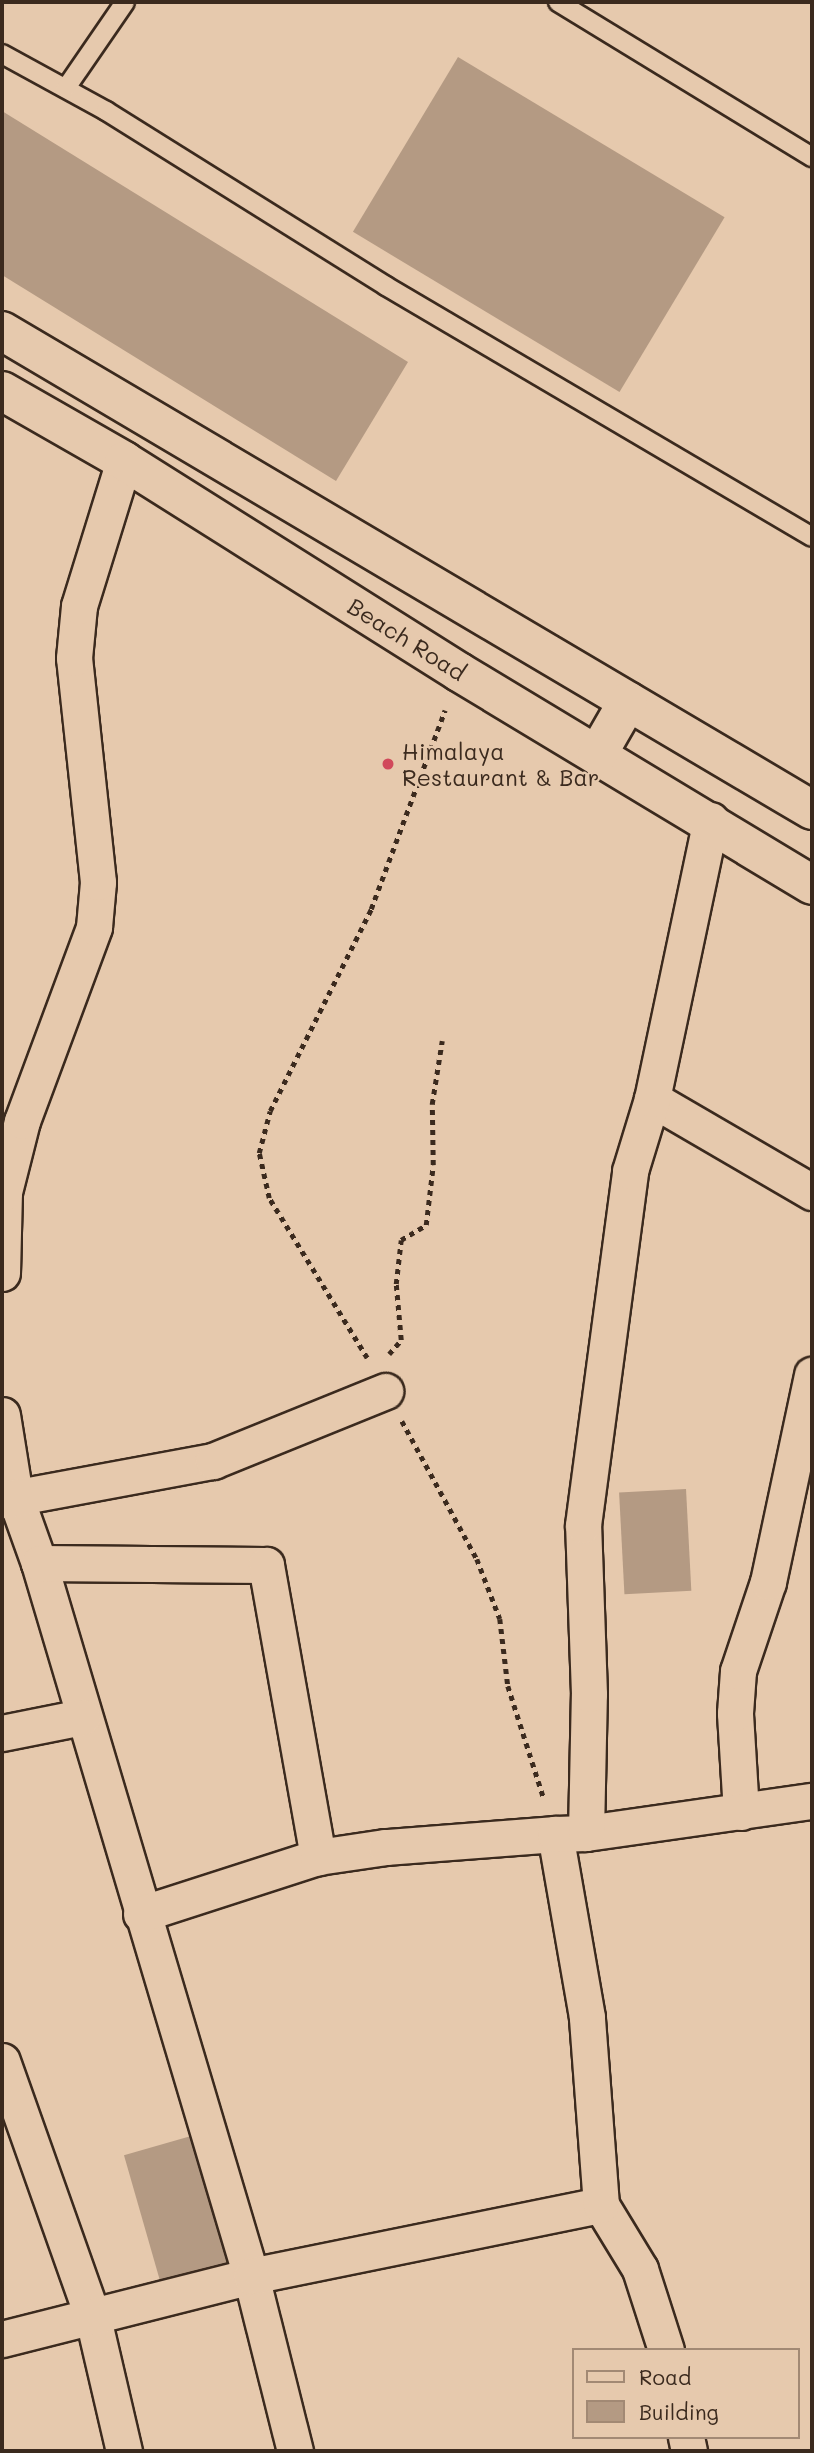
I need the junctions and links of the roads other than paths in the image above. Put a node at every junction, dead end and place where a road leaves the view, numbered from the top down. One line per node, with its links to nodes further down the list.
1 (125, 2): 4 (lane)
2 (558, 2): 5 (lane)
3 (2, 54): 4 (lane)
4 (66, 88): 9 (lane)
5 (812, 157)
6 (2, 331): 10 (main road)
7 (2, 391): 8 (main road, Beach Road)
8 (124, 461): 11 (main road, Beach Road); 16 (street)
9 (812, 537)
10 (628, 701): 11 (main road); 12 (main road)
11 (597, 755): 13 (main road, Beach Road)
12 (812, 810)
13 (710, 820): 14 (main road, Beach Road); 15 (street)
14 (812, 885)
15 (652, 1099): 17 (street); 28 (street)
16 (12, 1122): 18 (street)
17 (812, 1192)
18 (2, 1273)
19 (812, 1375): 27 (street)
20 (380, 1381): 22 (street)
21 (2, 1415): 22 (street)
22 (8, 1498): 23 (street)
23 (39, 1563): 24 (street); 29 (street)
24 (82, 1717): 25 (street); 30 (street)
25 (2, 1733)
26 (812, 1801): 27 (street)
27 (741, 1812): 28 (street)
28 (570, 1833): 29 (street); 32 (street)
29 (318, 1857): 30 (street)
30 (141, 1914): 33 (street)
31 (2, 2061): 34 (street)
32 (601, 2204): 33 (street); 36 (street)
33 (251, 2276): 34 (street); 38 (street)
34 (93, 2318): 35 (street); 37 (street)
35 (2, 2339)
36 (665, 2348)
37 (124, 2451)
38 (295, 2451)

